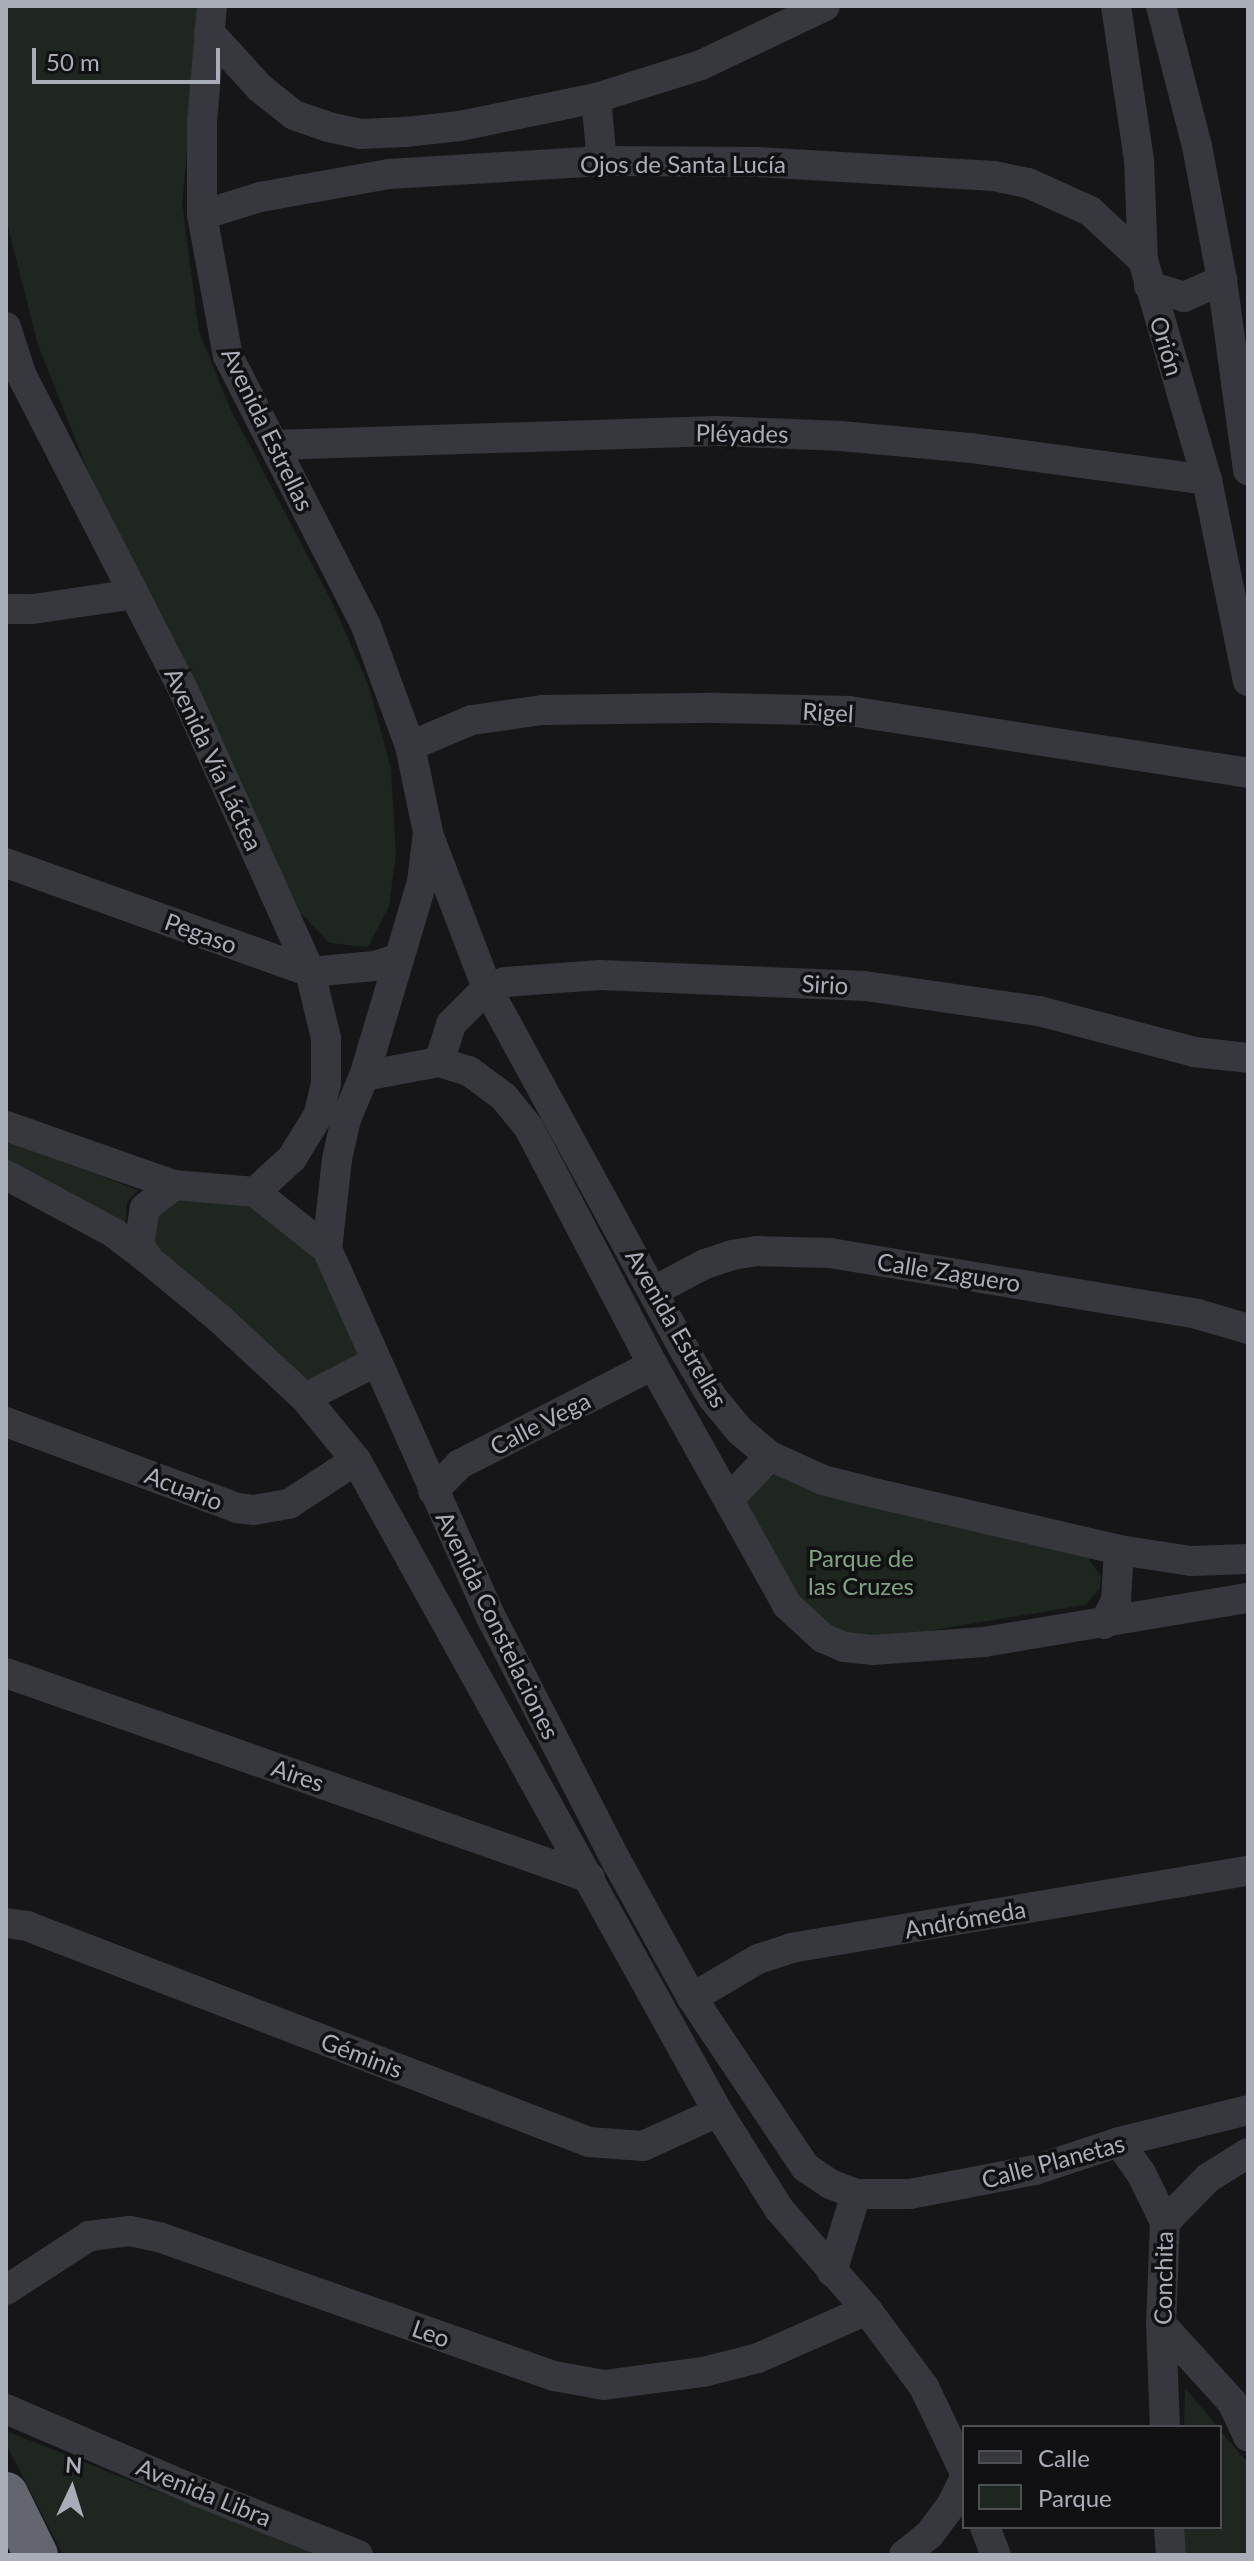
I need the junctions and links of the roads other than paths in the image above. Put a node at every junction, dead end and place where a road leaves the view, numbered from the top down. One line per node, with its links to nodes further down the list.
1 (825, 6): 5 (street)
2 (1116, 6): 8 (street, Orión)
3 (1161, 6): 9 (street)
4 (211, 19): 5 (street); 7 (street, Avenida Estrellas)
5 (596, 98): 6 (street)
6 (602, 161): 7 (street, Ojos de Santa Lucía); 8 (street, Ojos de Santa Lucía)
7 (202, 215): 12 (street, Avenida Estrellas)
8 (1146, 273): 9 (street); 14 (street, Orión)
9 (1222, 280): 13 (street)
10 (6, 327): 11 (street, Avenida Vía Láctea)
11 (12, 360): 15 (street, Avenida Vía Láctea)
12 (274, 445): 14 (street, Pléyades); 18 (street, Avenida Estrellas)
13 (1248, 470)
14 (1207, 480): 17 (street, Orión)
15 (134, 594): 16 (street); 23 (street, Avenida Vía Láctea)
16 (6, 609)
17 (1248, 681)
18 (410, 746): 19 (street, Rigel); 20 (street, Avenida Estrellas)
19 (1248, 773)
20 (428, 832): 22 (street, Avenida Estrellas); 24 (street, Avenida Estrellas)
21 (6, 863): 23 (street, Pegaso)
22 (399, 958): 23 (street, Pegaso); 27 (street)
23 (310, 972): 31 (street, Avenida Vía Láctea)
24 (487, 988): 25 (street, Sirio); 26 (street); 34 (street, Avenida Estrellas)
25 (1248, 1058)
26 (439, 1062): 27 (street); 37 (street, Avenida Estrellas)
27 (364, 1076): 32 (street)
28 (6, 1126): 30 (street)
29 (6, 1175): 33 (street, Avenida Constelaciones)
30 (174, 1185): 31 (street); 33 (street)
31 (255, 1192): 32 (street, Avenida Constelaciones)
32 (327, 1249): 36 (street, Avenida Constelaciones)
33 (149, 1260): 38 (street, Avenida Constelaciones)
34 (654, 1291): 35 (street, Calle Zaguero); 40 (street, Avenida Estrellas)
35 (1248, 1329)
36 (375, 1362): 38 (street); 42 (street, Avenida Constelaciones)
37 (653, 1365): 42 (street, Calle Vega); 43 (street, Avenida Estrellas)
38 (305, 1398): 41 (street, Avenida Constelaciones)
39 (6, 1422): 41 (street, Acuario)
40 (770, 1456): 43 (street); 44 (street, Avenida Estrellas)
41 (356, 1460): 50 (street, Avenida Constelaciones)
42 (433, 1491): 52 (street, Avenida Constelaciones)
43 (729, 1499): 47 (street, Avenida Estrellas)
44 (1119, 1550): 45 (street, Avenida Estrellas); 47 (street)
45 (1248, 1559)
46 (1248, 1598): 47 (street, Avenida Estrellas)
47 (1104, 1624)
48 (6, 1673): 50 (street, Aires)
49 (1248, 1871): 52 (street, Andrómeda)
50 (590, 1878): 54 (street, Avenida Constelaciones)
51 (6, 1923): 54 (street, Géminis)
52 (692, 1998): 57 (street, Avenida Constelaciones)
53 (1248, 2110): 55 (street, Calle Planetas)
54 (718, 2112): 59 (street, Avenida Constelaciones)
55 (1119, 2142): 57 (street, Calle Planetas); 58 (street, Conchita)
56 (1248, 2153): 58 (street)
57 (856, 2194): 59 (street)
58 (1165, 2222): 62 (street, Conchita)
59 (832, 2272): 61 (street, Avenida Constelaciones)
60 (6, 2290): 61 (street, Leo)
61 (867, 2310): 67 (street, Avenida Constelaciones)
62 (1161, 2324): 63 (street); 65 (street, Conchita)
63 (1240, 2400): 66 (street)
64 (6, 2409): 73 (street, Avenida Libra)
65 (1165, 2425)
66 (1248, 2436)
67 (962, 2467)
68 (962, 2482): 74 (street)
69 (6, 2494): 72 (highway)
70 (986, 2529): 75 (street)
71 (1169, 2529): 76 (street)
72 (36, 2555)
73 (358, 2555)
74 (904, 2555)
75 (996, 2555)
76 (1171, 2555)

